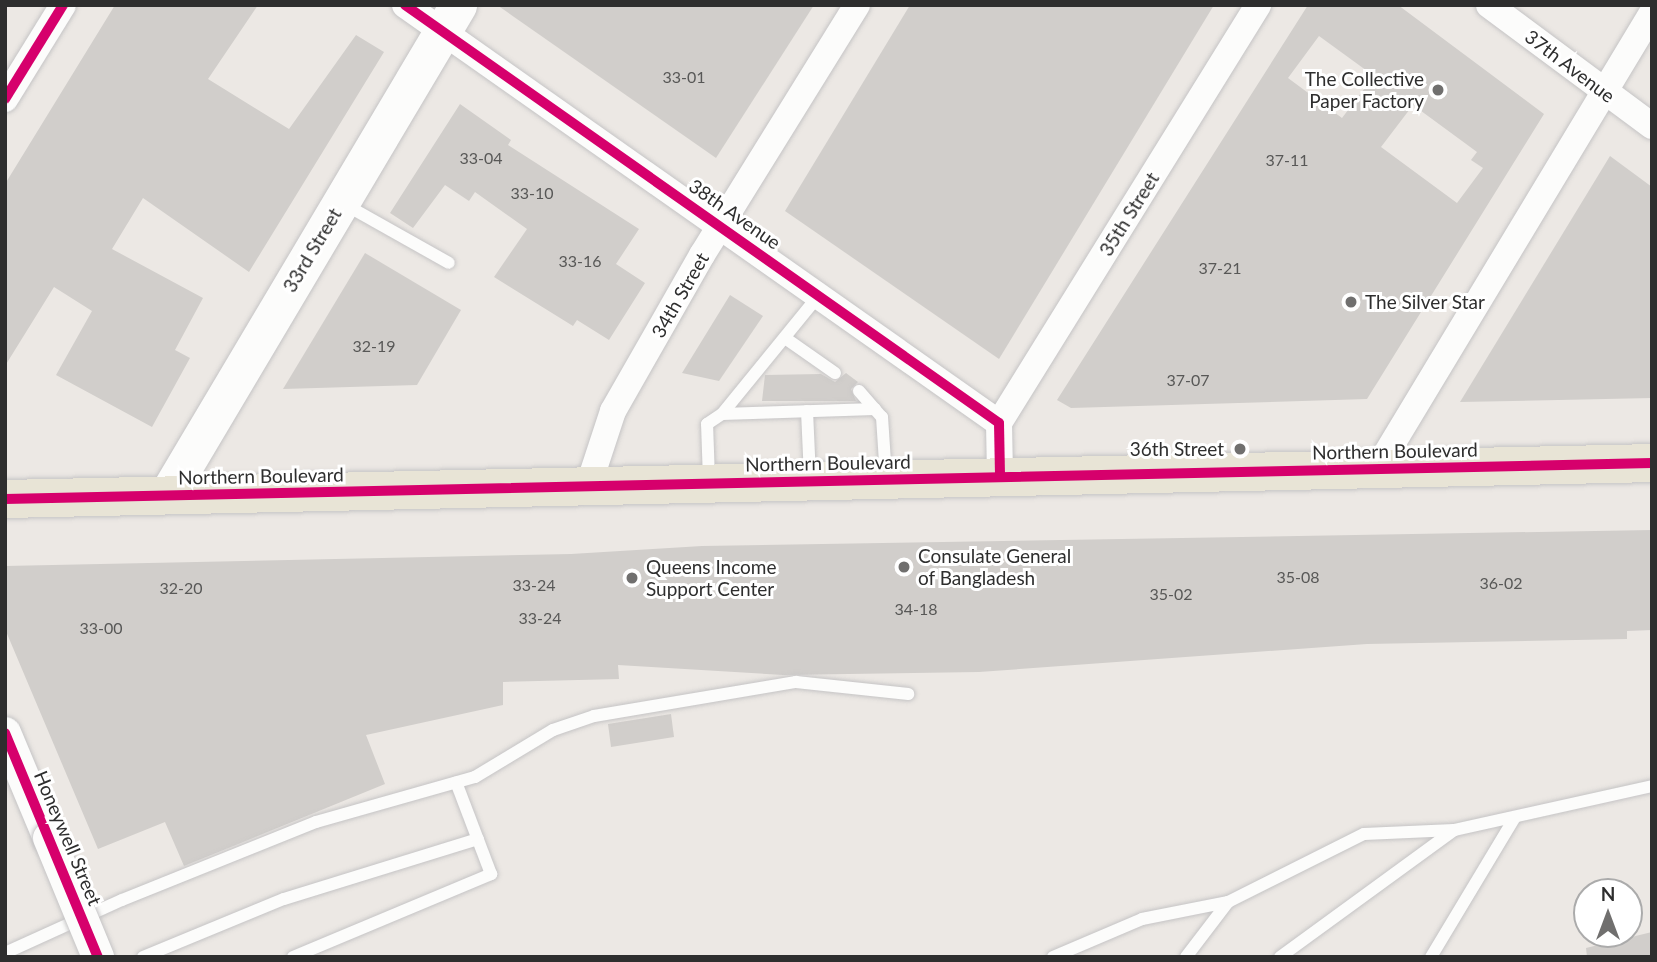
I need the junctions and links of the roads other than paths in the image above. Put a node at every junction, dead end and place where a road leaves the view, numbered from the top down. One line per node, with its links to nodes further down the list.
1 (63, 5): 9 (street)
2 (405, 5): 7 (street, 38th Avenue)
3 (857, 5): 12 (street, 34th Street)
4 (1258, 5): 21 (street, 35th Street)
5 (1489, 5): 8 (street, 37th Avenue)
6 (1652, 13): 8 (street)
7 (450, 18): 11 (main road, 33rd Street); 12 (street, 38th Avenue)
8 (1604, 90): 10 (street, 37th Avenue); 23 (street)
9 (5, 99)
10 (1652, 127)
11 (341, 202): 13 (lane); 29 (main road, 33rd Street)
12 (721, 226): 14 (street, 38th Avenue); 28 (street, 34th Street)
13 (449, 263)
14 (820, 294): 15 (lane); 21 (street, 38th Avenue)
15 (785, 338): 16 (lane); 20 (lane)
16 (835, 373)
17 (859, 391): 18 (lane)
18 (875, 409): 19 (lane); 25 (lane)
19 (807, 411): 20 (lane); 26 (lane)
20 (722, 414): 27 (lane)
21 (999, 423): 24 (street)
22 (1652, 463): 23 (main road, Northern Boulevard)
23 (1377, 468): 24 (main road, Northern Boulevard)
24 (1000, 477): 25 (main road, Northern Boulevard)
25 (886, 479): 26 (main road, Northern Boulevard)
26 (810, 481): 27 (main road, Northern Boulevard)
27 (709, 484): 28 (main road, Northern Boulevard)
28 (588, 486): 29 (main road, Northern Boulevard)
29 (167, 495): 30 (main road, Northern Boulevard)
30 (5, 499)
31 (908, 694): 33 (lane)
32 (5, 733): 40 (street, Honeywell Street, bridge)
33 (456, 782): 37 (lane); 39 (lane)
34 (1652, 786): 35 (lane)
35 (1516, 817): 36 (lane); 46 (lane)
36 (1454, 830): 38 (lane); 45 (lane)
37 (478, 839): 41 (lane); 42 (lane)
38 (1228, 901): 43 (lane); 44 (lane)
39 (5, 953)
40 (98, 957)
41 (143, 957)
42 (293, 957)
43 (1053, 957)
44 (1186, 957)
45 (1280, 957)
46 (1432, 957)

